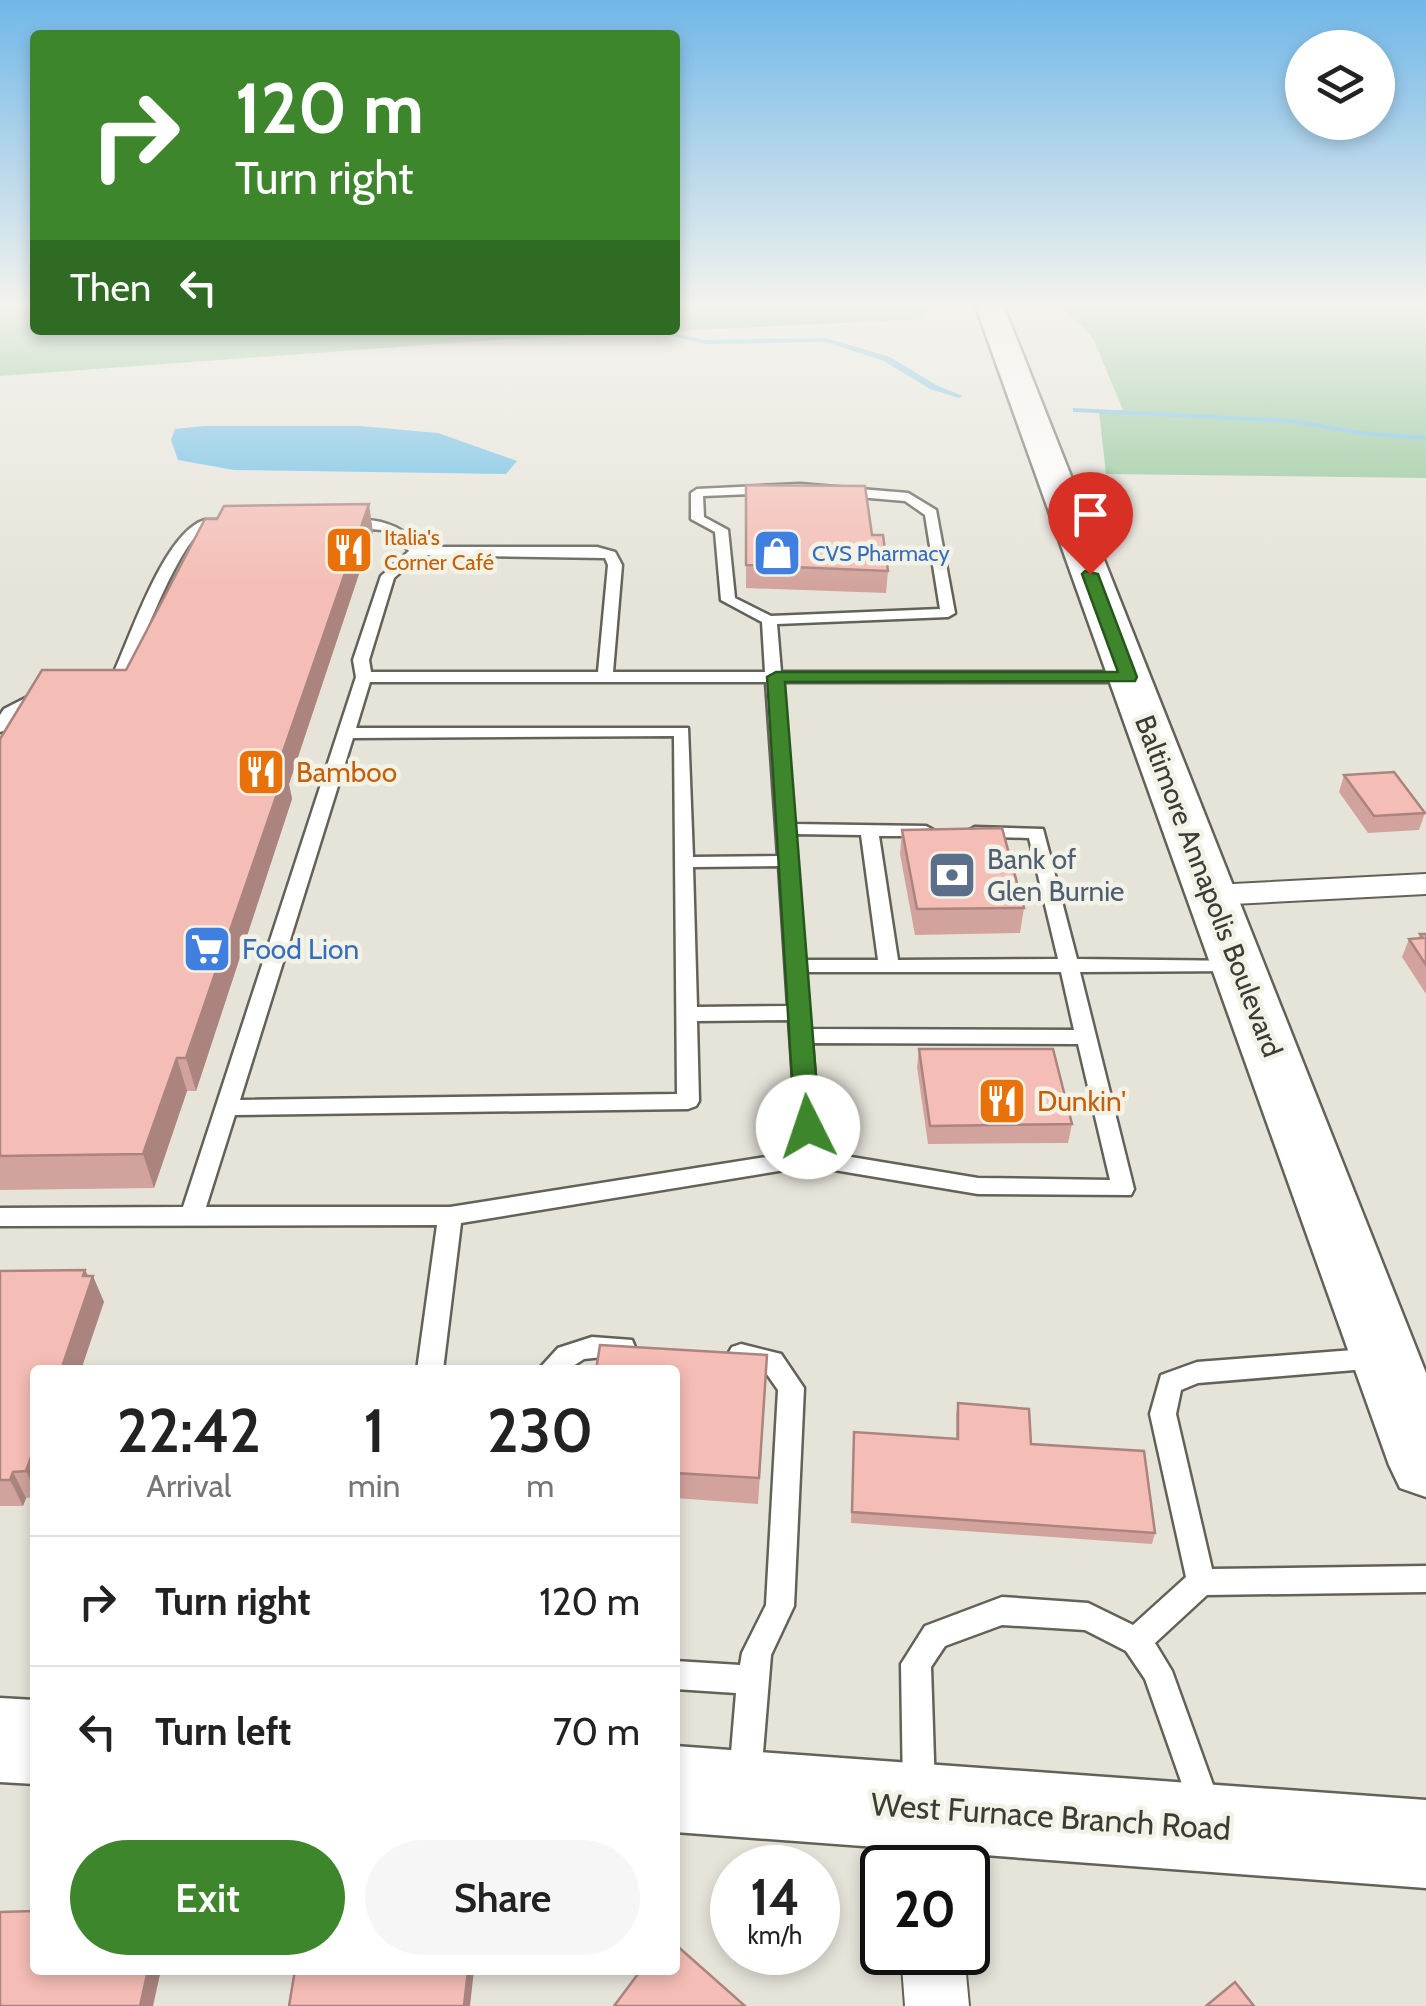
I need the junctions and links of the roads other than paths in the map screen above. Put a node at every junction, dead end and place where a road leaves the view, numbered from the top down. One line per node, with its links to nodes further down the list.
1 (1025, 401): 9 (main road, Baltimore Annapolis Boulevard)
2 (241, 524): 10 (lane)
3 (333, 524): 4 (lane)
4 (417, 551): 6 (lane); 7 (lane)
5 (769, 620): 5 (lane); 8 (lane)
6 (364, 677): 7 (lane); 13 (lane)
7 (605, 677): 8 (lane)
8 (776, 677): 9 (lane); 14 (lane)
9 (1128, 677): 19 (main road, Baltimore Annapolis Boulevard)
10 (90, 683)
11 (54, 690): 12 (lane)
12 (0, 727)
13 (346, 732): 17 (lane); 28 (lane)
14 (787, 829): 15 (lane); 16 (lane)
15 (869, 830): 20 (lane); 23 (lane)
16 (789, 861): 17 (lane); 22 (lane)
17 (684, 862): 25 (lane)
18 (1426, 884): 19 (street)
19 (1214, 895): 21 (main road, Baltimore Annapolis Boulevard)
20 (1069, 965): 21 (lane); 23 (lane); 27 (lane)
21 (1240, 965): 35 (main road, Baltimore Annapolis Boulevard)
22 (796, 966): 23 (lane); 24 (lane)
23 (889, 966)
24 (800, 1012): 25 (lane); 26 (lane)
25 (686, 1014): 28 (lane)
26 (801, 1036): 27 (lane); 29 (lane)
27 (1086, 1037): 29 (lane)
28 (226, 1108): 30 (lane)
29 (810, 1158): 31 (lane)
30 (192, 1216): 31 (lane); 32 (lane)
31 (450, 1216): 36 (lane)
32 (0, 1217)
33 (647, 1348): 37 (lane)
34 (705, 1352): 43 (lane)
35 (1386, 1358): 38 (main road, Baltimore Annapolis Boulevard); 40 (lane)
36 (431, 1365)
37 (555, 1365)
38 (1426, 1465)
39 (1426, 1579): 40 (lane)
40 (1201, 1582): 41 (lane)
41 (1136, 1641): 47 (lane); 48 (lane)
42 (680, 1675): 43 (lane)
43 (752, 1680): 46 (lane)
44 (0, 1740): 45 (main road)
45 (30, 1742)
46 (710, 1792): 48 (main road, West Furnace Branch Road)
47 (1212, 1828): 48 (main road, West Furnace Branch Road); 49 (main road, West Furnace Branch Road)
48 (922, 1837)
49 (1426, 1844)
50 (934, 1975): 51 (street)
51 (937, 2006)

